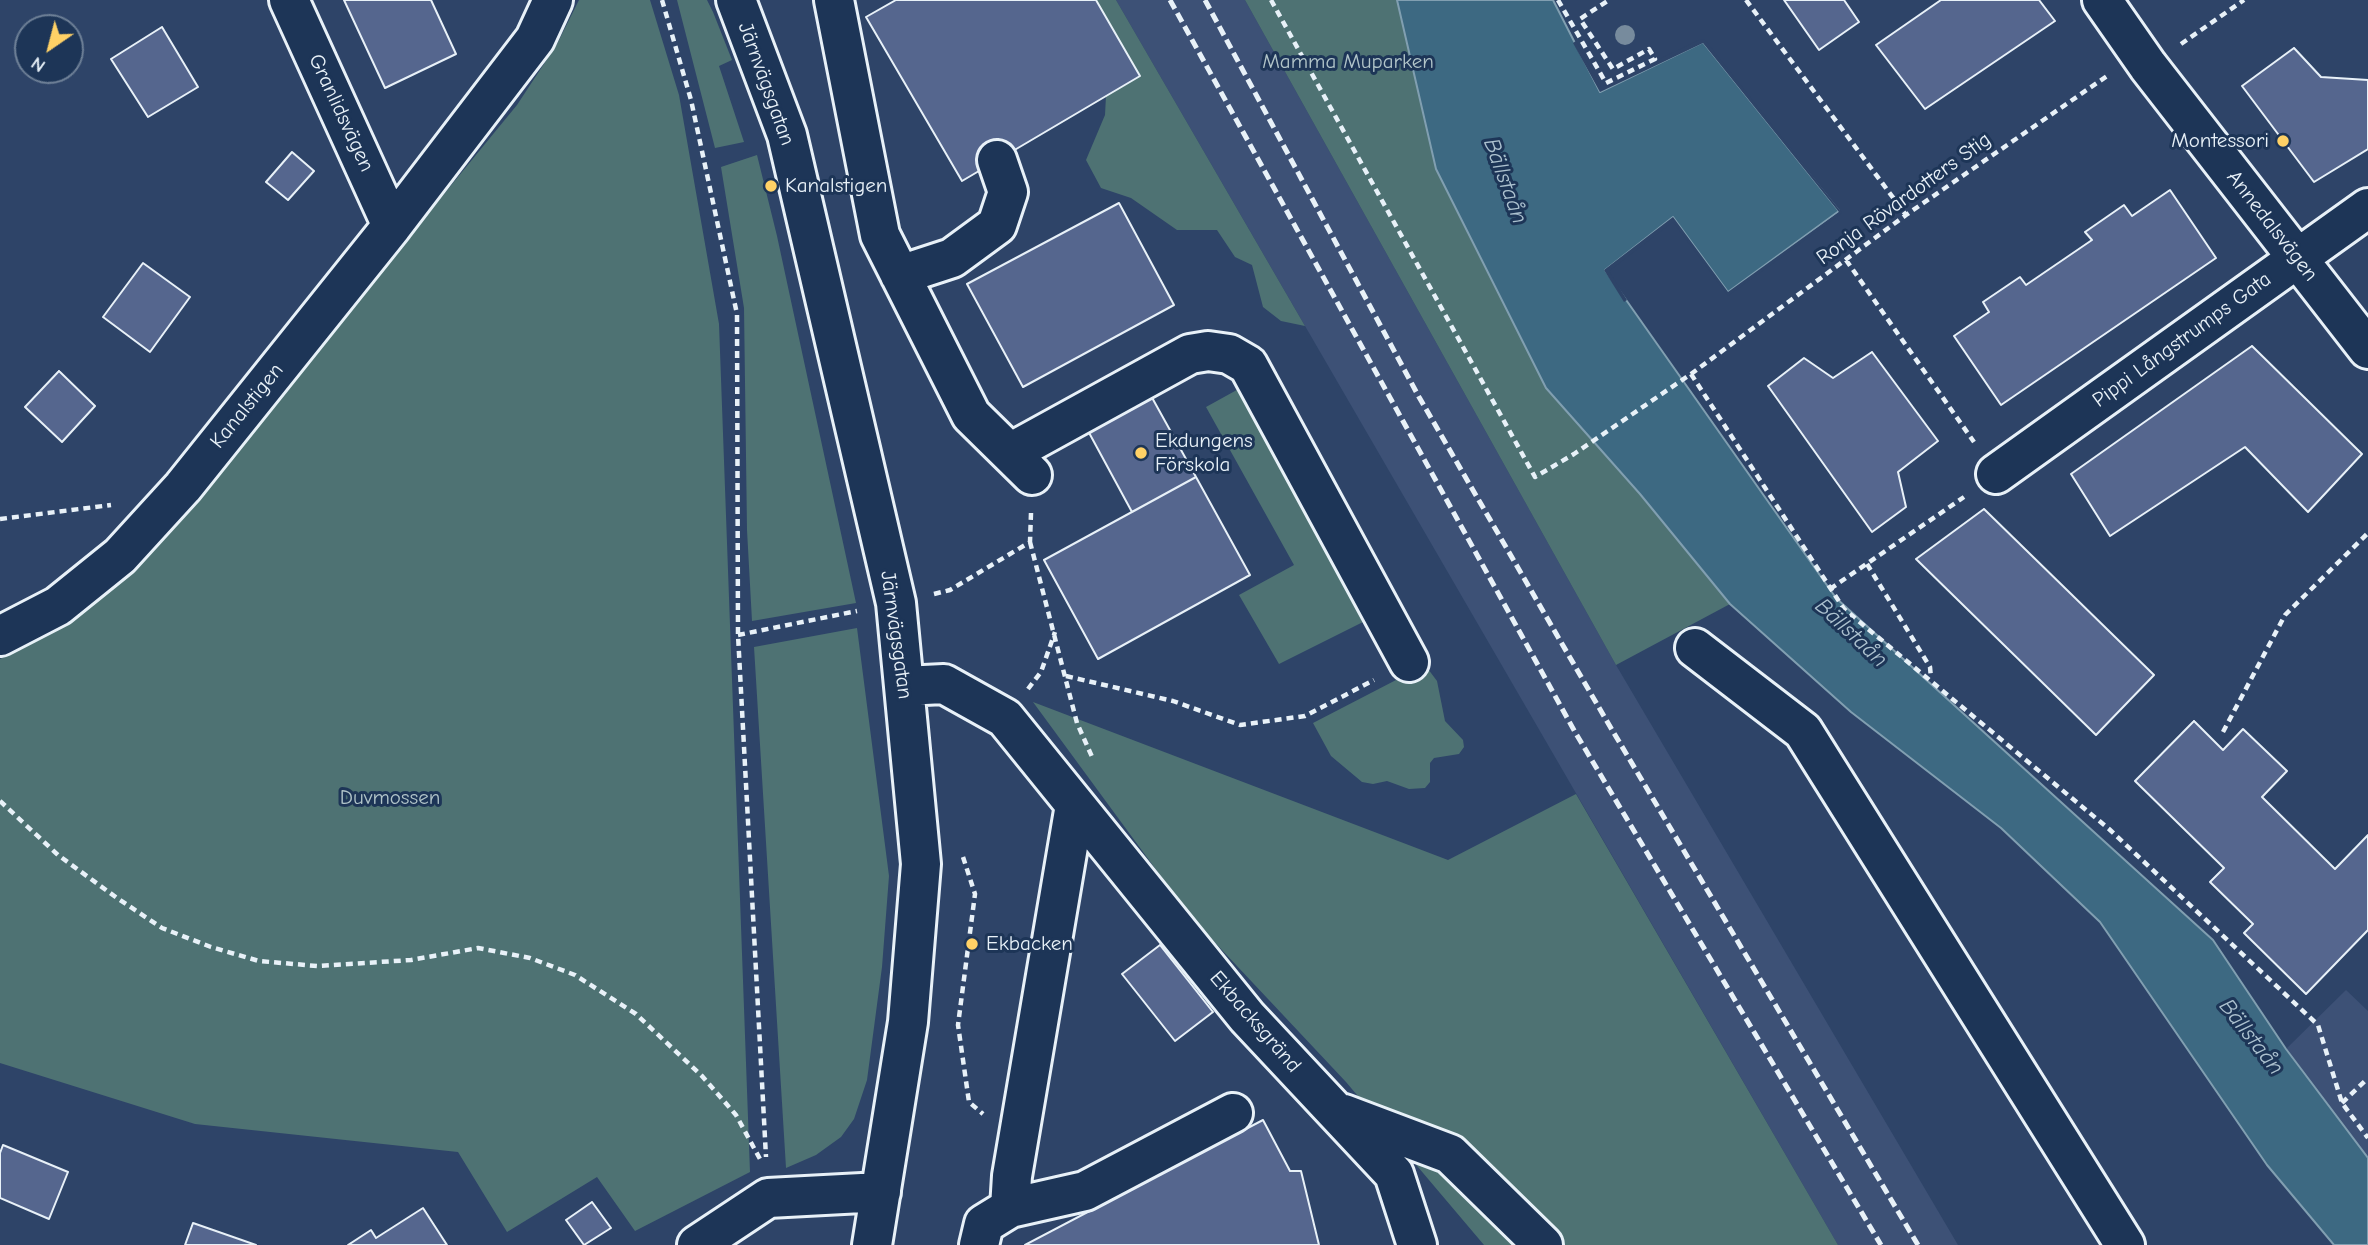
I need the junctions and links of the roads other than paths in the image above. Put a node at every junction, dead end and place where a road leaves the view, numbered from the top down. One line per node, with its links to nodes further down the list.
1 (289, 0): 8 (street, Granlidsvägen)
2 (553, 0): 8 (street, Kanalstigen)
3 (736, 0): 16 (street, Järnvägsgatan)
4 (834, 0): 10 (street)
5 (2102, 0): 9 (street, Annedalsvägen)
6 (997, 160): 10 (street)
7 (2368, 208): 9 (street, Pippi Långstrumps Gata)
8 (392, 226): 13 (street, Kanalstigen)
9 (2296, 257): 11 (street, Annedalsvägen); 12 (street, Pippi Långstrumps Gata)
10 (900, 275): 15 (street)
11 (2368, 349)
12 (1996, 474)
13 (0, 636)
14 (1695, 648): 27 (street)
15 (1409, 662)
16 (904, 686): 17 (street, Ekbacksgränd); 20 (street, Järnvägsgatan)
17 (1075, 805): 18 (street, Ekbacksgränd); 21 (street)
18 (1335, 1111): 25 (street, Ekbacksgränd); 26 (street)
19 (1233, 1114): 21 (street)
20 (881, 1192): 22 (street); 23 (street, Järnvägsgatan)
21 (1010, 1208): 24 (street)
22 (697, 1245)
23 (872, 1245)
24 (979, 1245)
25 (1418, 1245)
26 (1543, 1245)
27 (2125, 1245)

